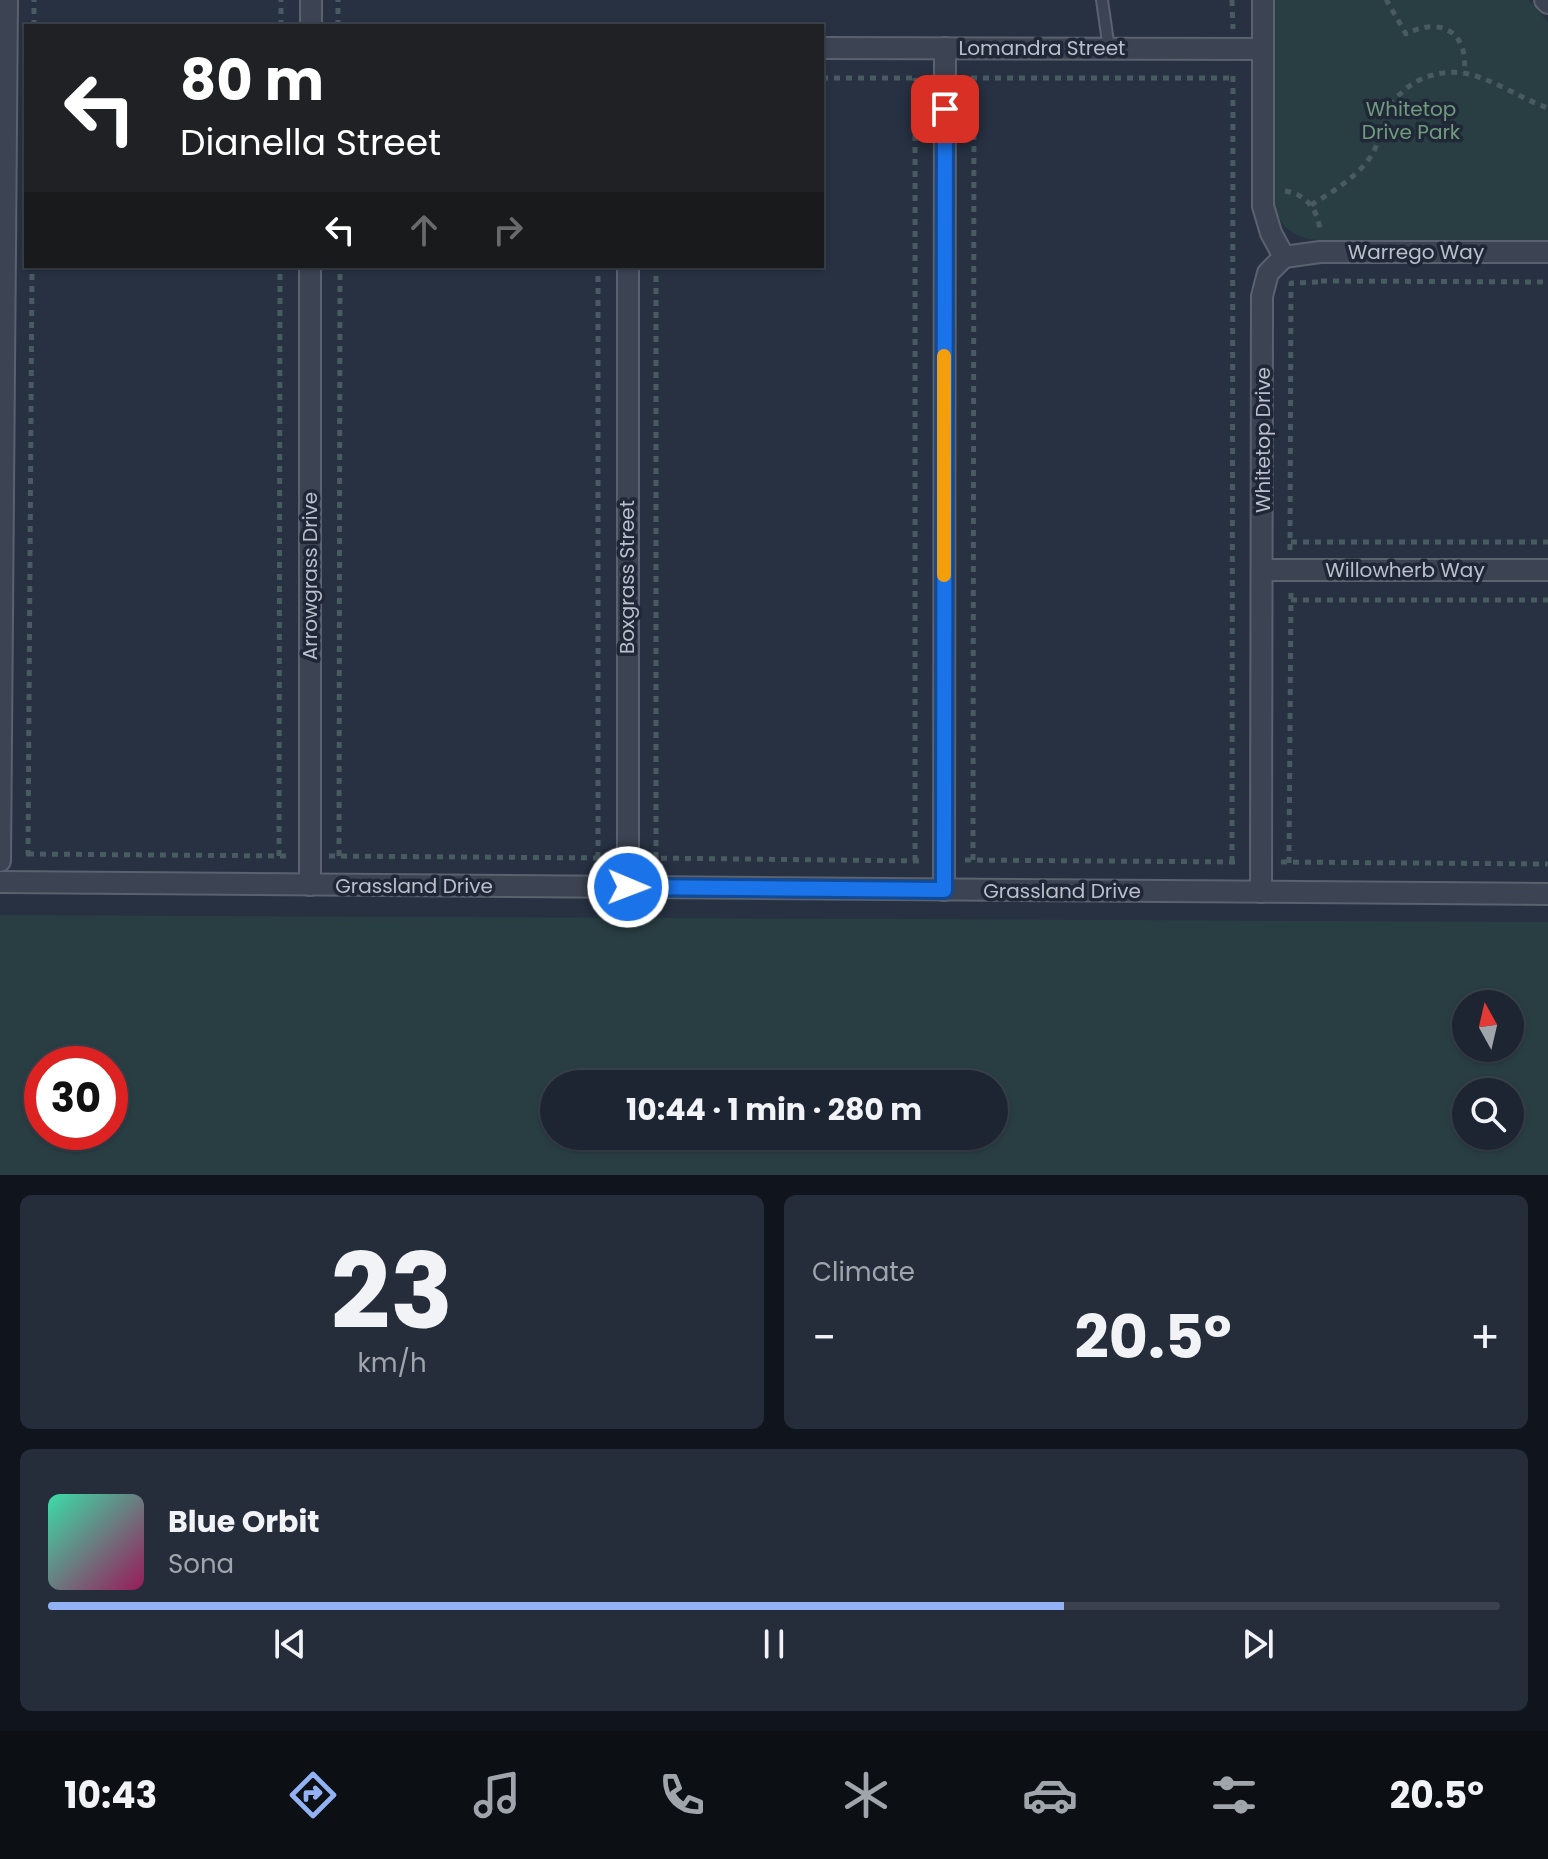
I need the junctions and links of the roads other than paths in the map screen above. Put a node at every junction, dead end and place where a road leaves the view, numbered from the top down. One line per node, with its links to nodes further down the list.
1 (7, 0): 12 (street)
2 (311, 0): 5 (street)
3 (1102, 0): 8 (lane)
4 (1263, 0): 9 (street)
5 (311, 24)
6 (824, 48): 7 (street, Lomandra Street)
7 (945, 48): 8 (street, Lomandra Street); 23 (street)
8 (1109, 49): 9 (street, Lomandra Street)
9 (1263, 49): 11 (street)
10 (1548, 252): 11 (street, Warrego Way)
11 (1284, 257): 15 (street, Whitetop Drive)
12 (2, 268): 17 (street)
13 (310, 268): 21 (street, Arrowgrass Drive)
14 (628, 268): 22 (street, Boxgrass Street)
15 (1262, 570): 16 (street, Willowherb Way); 24 (street, Whitetop Drive)
16 (1548, 570)
17 (0, 765): 18 (street)
18 (0, 853): 19 (street)
19 (0, 861)
20 (0, 882): 21 (street, Grassland Drive)
21 (310, 885): 22 (street, Grassland Drive)
22 (628, 887): 23 (street, Grassland Drive)
23 (944, 890): 24 (street, Grassland Drive)
24 (1261, 892): 25 (street, Grassland Drive)
25 (1548, 894)

